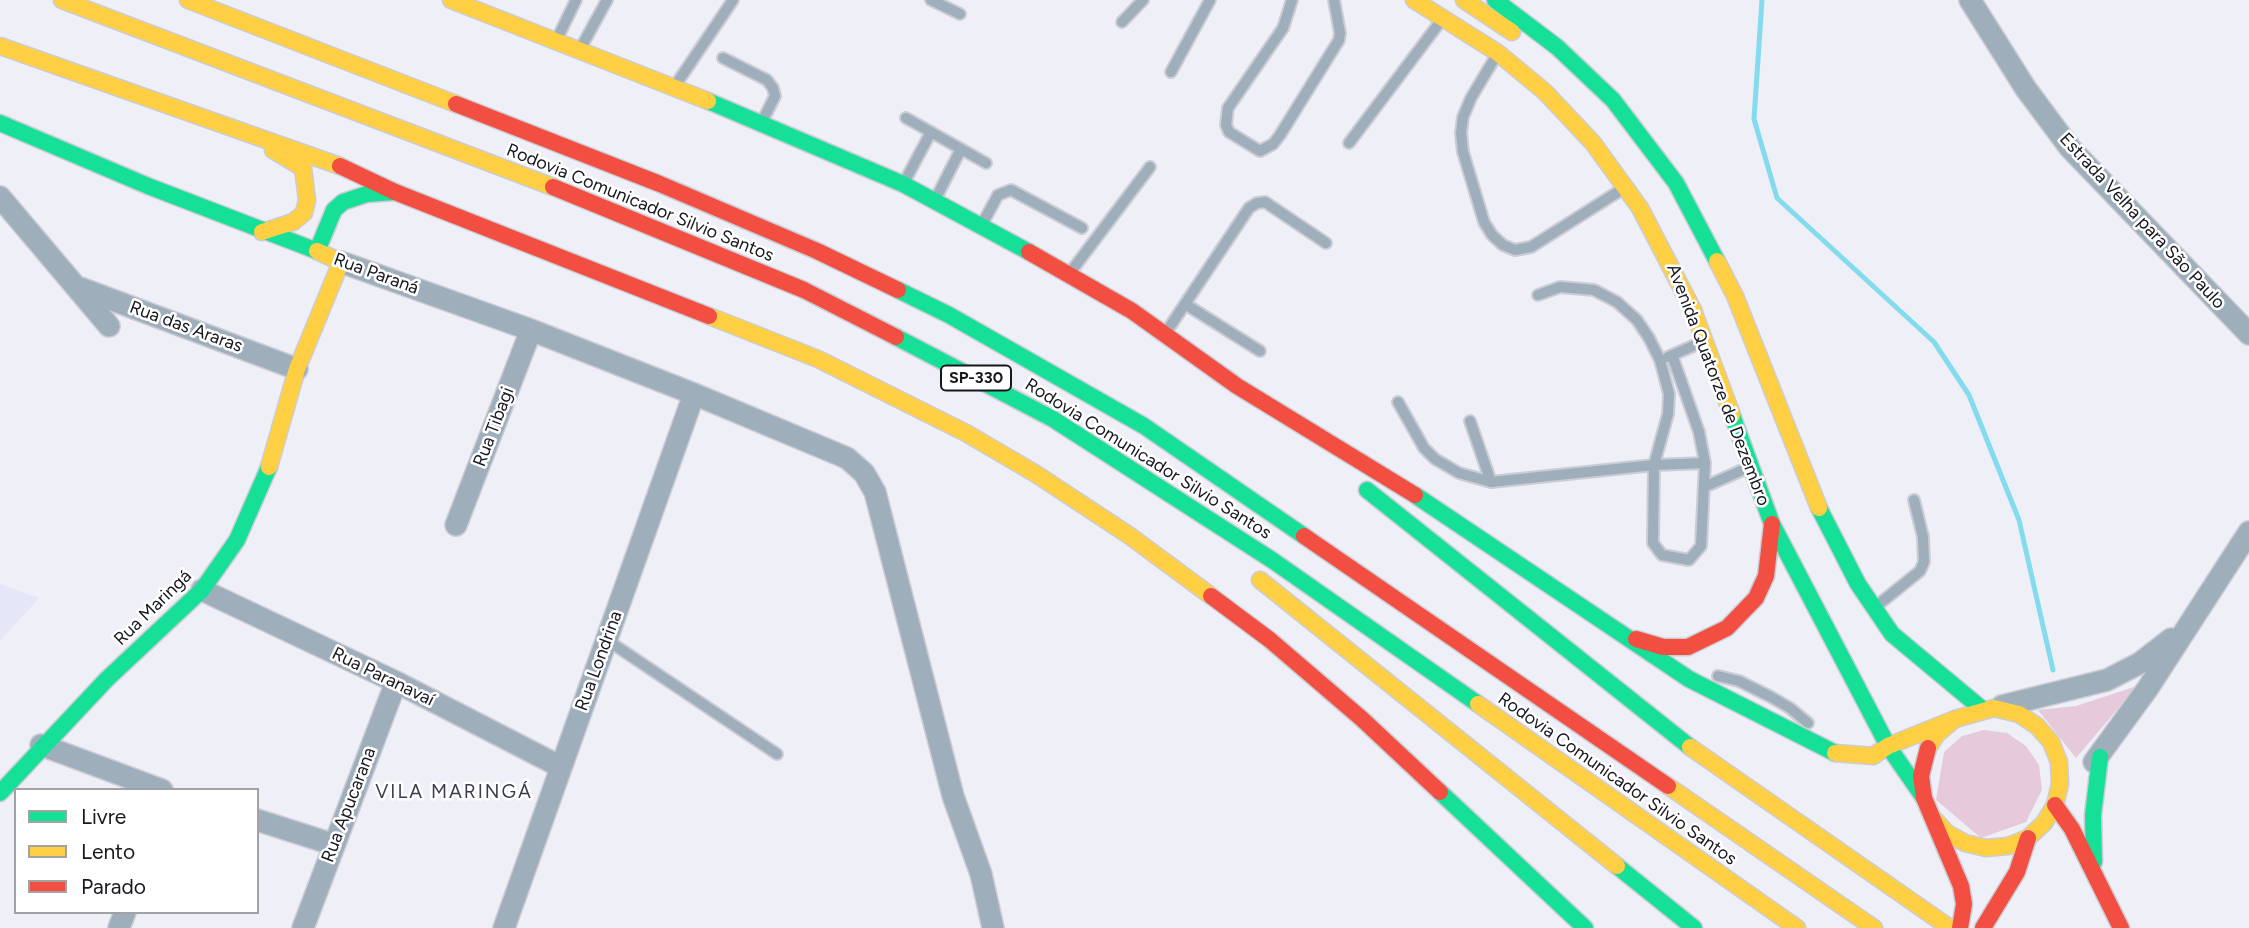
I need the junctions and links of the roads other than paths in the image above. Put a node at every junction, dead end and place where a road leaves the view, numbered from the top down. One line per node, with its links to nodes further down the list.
1 (62, 0): 74 (main road, Rodovia Comunicador Silvio Santos / SP-330)
2 (188, 0): 115 (main road, Rodovia Comunicador Silvio Santos / SP-330)
3 (450, 0): 19 (main road)
4 (576, 0): 19 (lane)
5 (607, 0): 21 (lane)
6 (733, 0): 26 (lane)
7 (931, 0): 17 (lane)
8 (1143, 0): 18 (lane)
9 (1210, 0): 25 (lane)
10 (1292, 0): 11 (lane)
11 (1334, 0)
12 (1414, 0): 16 (main road, Avenida Quatorze de Dezembro)
13 (1464, 0): 22 (main road)
14 (1495, 0): 28 (main road)
15 (1970, 0): 60 (street, Estrada Velha para São Paulo)
16 (1441, 9): 23 (main road, Avenida Quatorze de Dezembro); 34 (lane)
17 (960, 14)
18 (1122, 22)
19 (556, 40): 21 (main road)
20 (0, 46): 32 (main road)
21 (581, 49): 26 (main road)
22 (1536, 51)
23 (1498, 53): 41 (main road, Avenida Quatorze de Dezembro); 41 (lane)
24 (723, 58): 30 (lane)
25 (1171, 72)
26 (675, 86): 30 (main road)
27 (1580, 93): 28 (main road)
28 (1613, 100): 83 (main road)
29 (906, 118): 33 (lane)
30 (762, 122): 40 (main road)
31 (0, 123): 49 (main road, Rua Paraná)
32 (233, 128): 37 (main road); 43 (main road)
33 (932, 132): 35 (lane); 40 (lane)
34 (1349, 143)
35 (961, 149): 36 (lane); 45 (lane)
36 (986, 163)
37 (303, 167): 39 (main road); 49 (main road)
38 (1150, 167): 53 (lane)
39 (321, 176)
40 (903, 184): 45 (main road)
41 (1625, 187): 61 (main road, Avenida Quatorze de Dezembro)
42 (332, 191): 46 (main road)
43 (395, 192): 46 (main road); 112 (main road)
44 (0, 197): 54 (street)
45 (935, 199): 47 (main road)
46 (334, 210): 51 (main road)
47 (983, 225): 48 (lane); 53 (main road)
48 (1082, 228)
49 (262, 232): 51 (main road, Rua Paraná)
50 (1326, 243): 56 (lane)
51 (317, 251): 52 (main road, Rua Paraná)
52 (341, 262): 58 (street, Rua Paraná); 65 (main road, Rua Maringá)
53 (1069, 274): 59 (main road)
54 (75, 286): 57 (street); 65 (street, Rua das Araras)
55 (1538, 295): 64 (lane)
56 (1185, 304): 59 (lane); 62 (lane)
57 (109, 326)
58 (531, 330): 67 (street, Rua Paraná); 78 (street, Rua Tibagi)
59 (1166, 333): 66 (main road)
60 (2249, 334)
61 (1704, 341): 63 (lane); 72 (main road, Avenida Quatorze de Dezembro)
62 (1260, 351)
63 (1672, 355): 64 (lane); 70 (lane)
64 (1660, 360): 71 (lane)
65 (297, 369): 82 (main road, Rua Maringá)
66 (1237, 386): 85 (main road); 116 (main road)
67 (694, 394): 86 (street, Rua Londrina); 111 (street, Rua Paraná)
68 (1398, 402): 73 (lane)
69 (1470, 421): 73 (lane)
70 (1705, 463): 71 (lane); 75 (lane)
71 (1654, 465): 73 (lane); 75 (lane)
72 (1751, 466): 75 (lane); 77 (main road, Avenida Quatorze de Dezembro)
73 (1491, 482)
74 (1158, 487): 80 (main road); 114 (main road, Rodovia Comunicador Silvio Santos / SP-330)
75 (1704, 487)
76 (1914, 500): 83 (lane)
77 (1773, 524): 85 (main road); 93 (main road, Avenida Quatorze de Dezembro)
78 (456, 525)
79 (2249, 533): 84 (street)
80 (1227, 551)
81 (1247, 569): 113 (main road)
82 (202, 590): 88 (street, Rua Paranavaí); 91 (main road, Rua Maringá)
83 (1873, 607): 89 (main road)
84 (2186, 627): 89 (street); 96 (street)
85 (1617, 633): 87 (main road)
86 (607, 640): 95 (lane); 98 (street, Rua Londrina)
87 (1689, 679): 94 (main road); 94 (lane)
88 (396, 682): 98 (street, Rua Paranavaí); 107 (street, Rua Apucarana)
89 (1988, 709): 90 (main road); 99 (main road)
90 (1955, 719): 93 (main road); 102 (main road)
91 (64, 722): 92 (main road, Rua Maringá); 97 (street)
92 (41, 746): 97 (street); 101 (main road, Rua Maringá)
93 (1888, 746): 94 (main road); 102 (main road, Avenida Quatorze de Dezembro)
94 (1824, 750)
95 (776, 754)
96 (2100, 757): 99 (street); 108 (main road)
97 (86, 762): 100 (street)
98 (561, 767): 110 (street, Rua Londrina)
99 (2060, 784): 103 (main road)
100 (157, 788)
101 (0, 793)
102 (1924, 798): 104 (main road)
103 (2055, 805): 106 (main road); 108 (main road)
104 (1932, 817): 106 (main road); 117 (main road)
105 (259, 821): 107 (street)
106 (2028, 838): 118 (main road)
107 (332, 844): 109 (street, Rua Apucarana)
108 (2096, 881): 119 (main road)
109 (303, 928)
110 (504, 928)
111 (993, 928)
112 (1585, 928)
113 (1694, 928)
114 (1797, 928)
115 (1874, 928)
116 (1950, 928)
117 (1960, 928)
118 (1983, 928)
119 (2122, 928)

